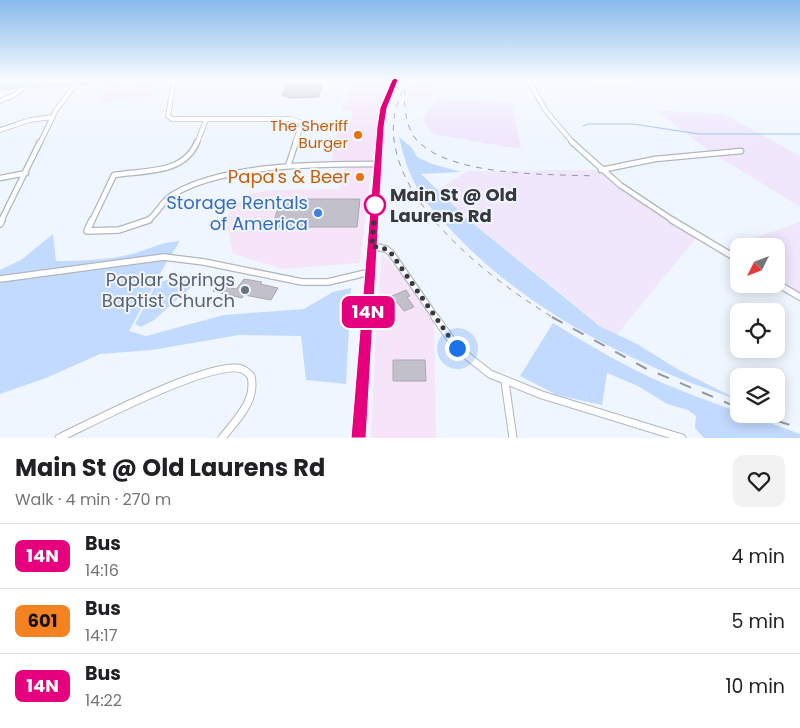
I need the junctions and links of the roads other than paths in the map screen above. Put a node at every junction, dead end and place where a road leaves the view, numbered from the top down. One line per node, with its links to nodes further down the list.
1 (65, 100): 5 (street)
2 (171, 100): 6 (street)
3 (387, 100): 9 (main road)
4 (541, 100): 11 (street)
5 (53, 117): 7 (street); 12 (street)
6 (206, 120): 10 (street); 10 (street)
7 (0, 130)
8 (742, 151): 11 (street)
9 (378, 164): 10 (street); 15 (main road)
10 (288, 166)
11 (601, 170): 16 (street)
12 (26, 173): 13 (street); 14 (street)
13 (0, 178)
14 (0, 224)
15 (372, 246): 17 (main road); 21 (street)
16 (730, 254)
17 (370, 272): 18 (street); 25 (main road)
18 (0, 279)
19 (785, 289): 20 (street)
20 (800, 298)
21 (506, 382): 22 (street); 26 (street)
22 (664, 435): 27 (street)
23 (59, 438): 24 (street)
24 (222, 438)
25 (359, 438)
26 (513, 438)
27 (682, 438)

